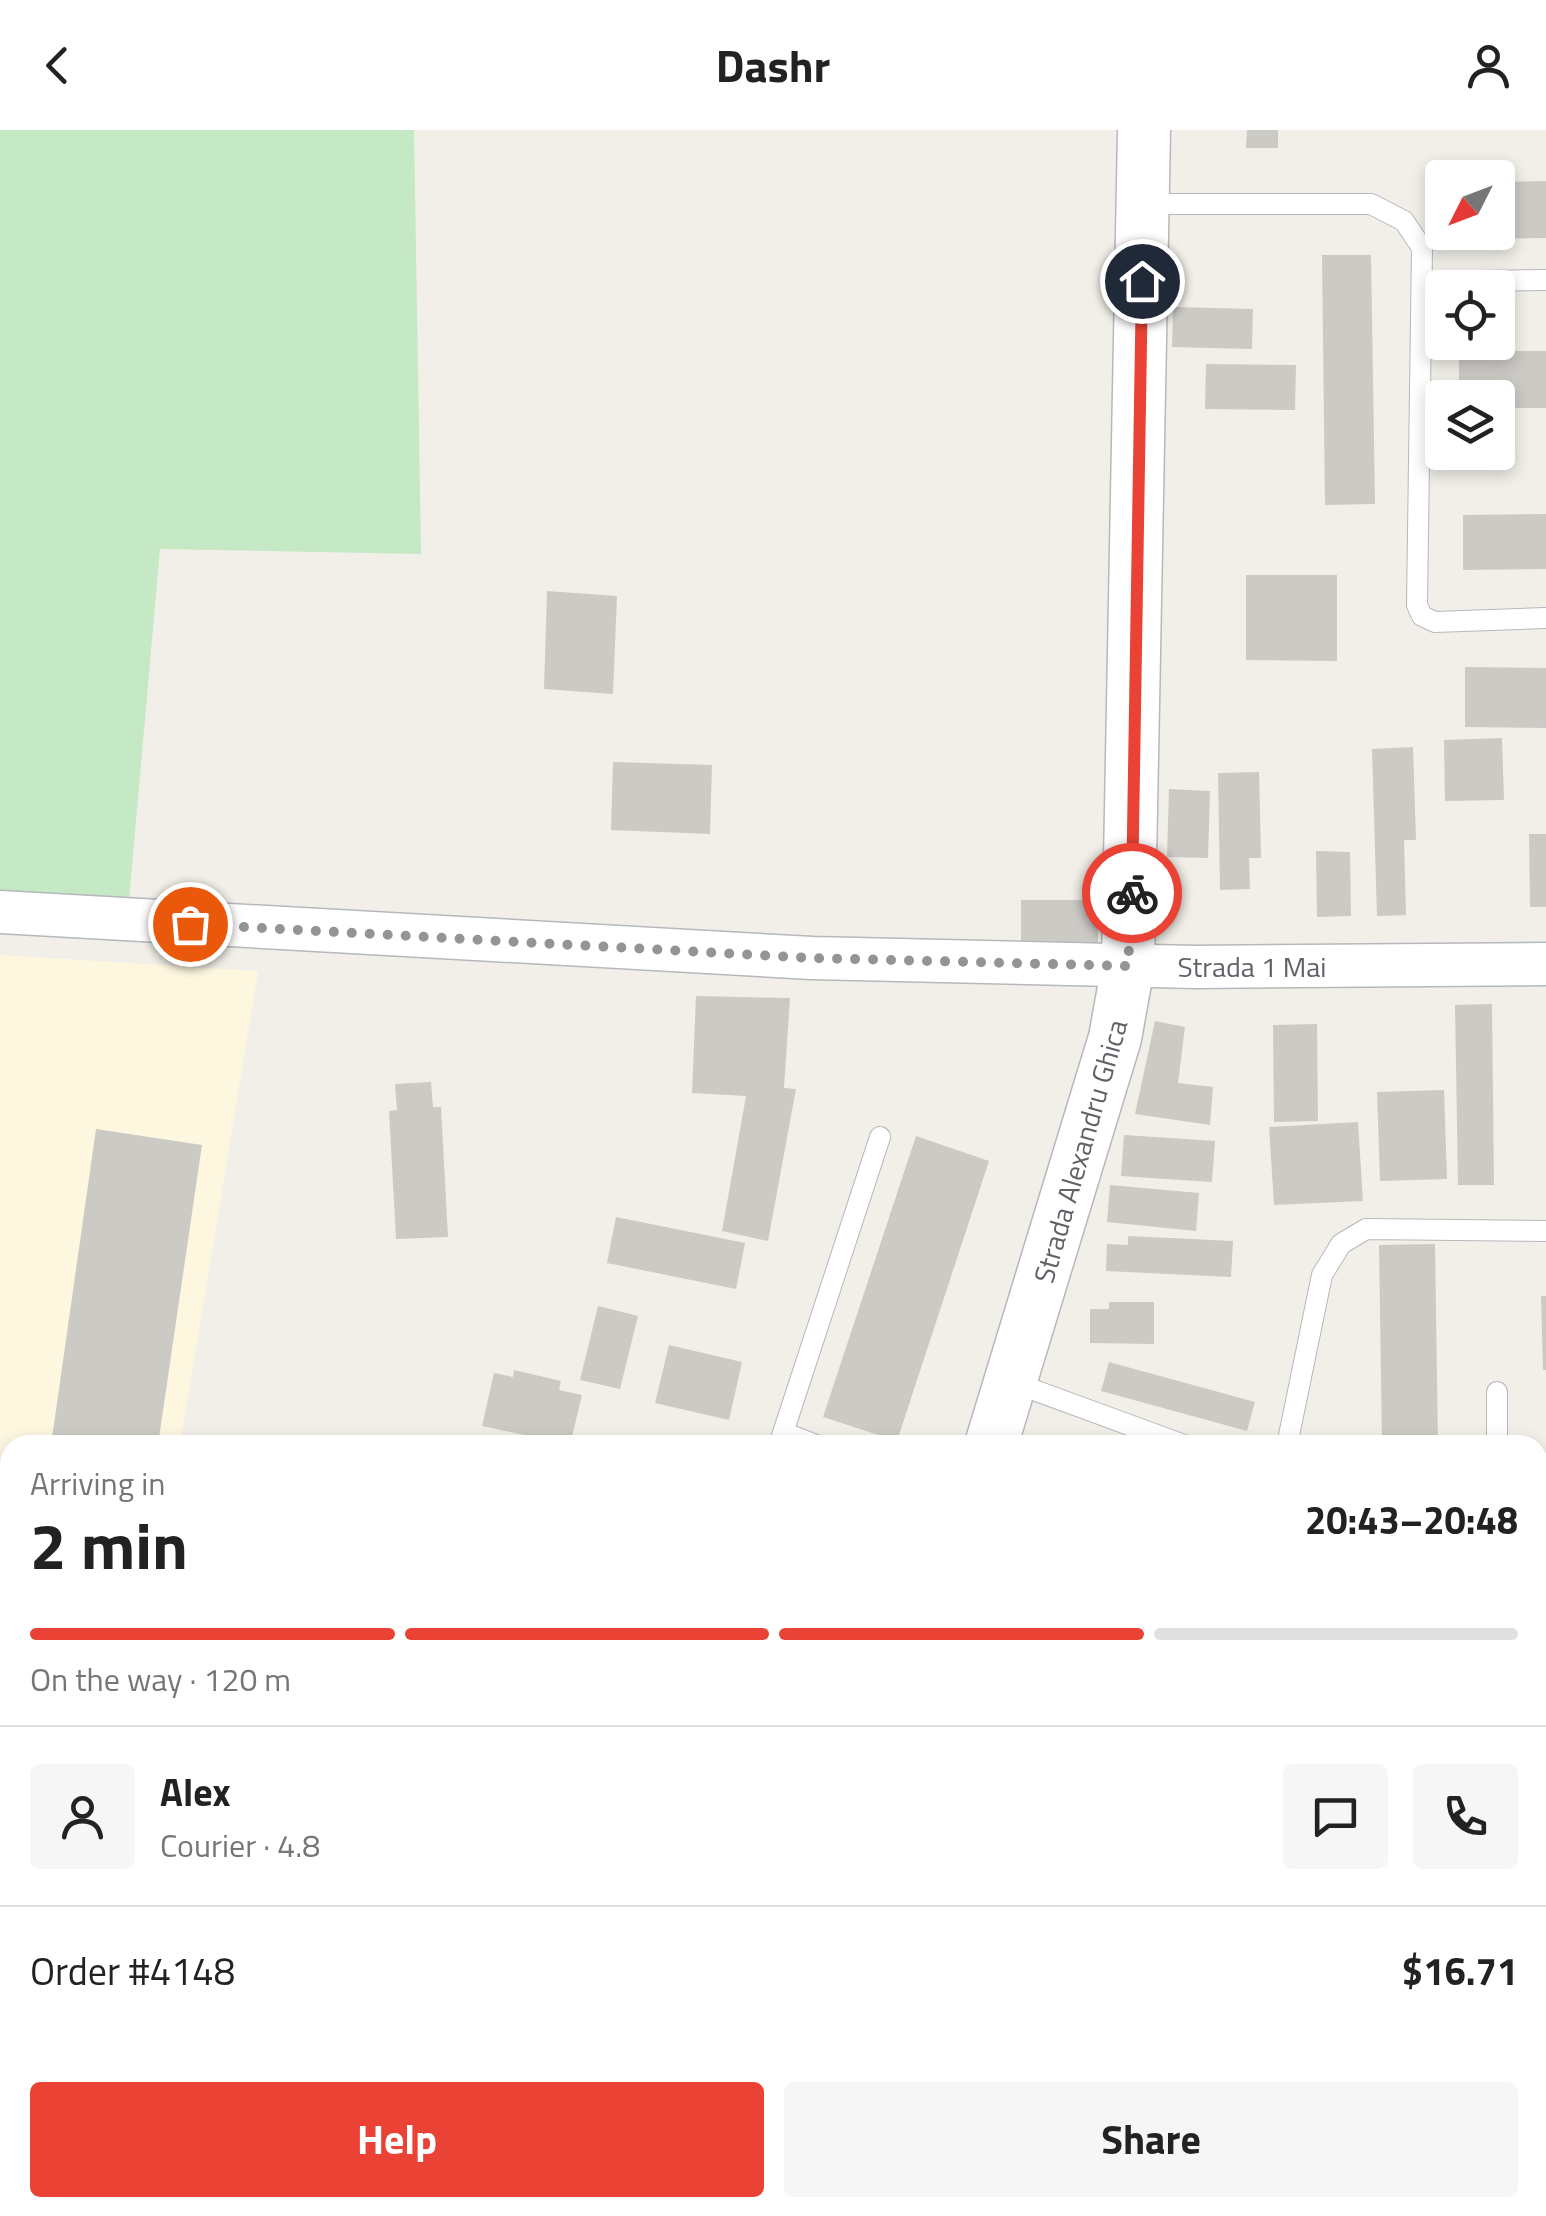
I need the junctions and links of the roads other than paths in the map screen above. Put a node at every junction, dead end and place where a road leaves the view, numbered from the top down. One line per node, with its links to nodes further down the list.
1 (1144, 130): 2 (street, Strada Alexandru Ghica)
2 (1142, 204): 4 (lane); 8 (street, Strada Alexandru Ghica)
3 (1546, 280): 4 (lane)
4 (1422, 282): 5 (lane)
5 (1546, 618)
6 (0, 912): 8 (street, Strada 1 Mai)
7 (1546, 964): 8 (street, Strada 1 Mai)
8 (1128, 966): 11 (street, Strada Alexandru Ghica)
9 (880, 1137): 13 (lane)
10 (1546, 1231): 16 (lane)
11 (1012, 1382): 14 (street, Strada Alexandru Ghica); 15 (lane)
12 (1497, 1392): 17 (lane)
13 (783, 1435)
14 (995, 1435)
15 (1157, 1435)
16 (1289, 1435)
17 (1498, 1435)

